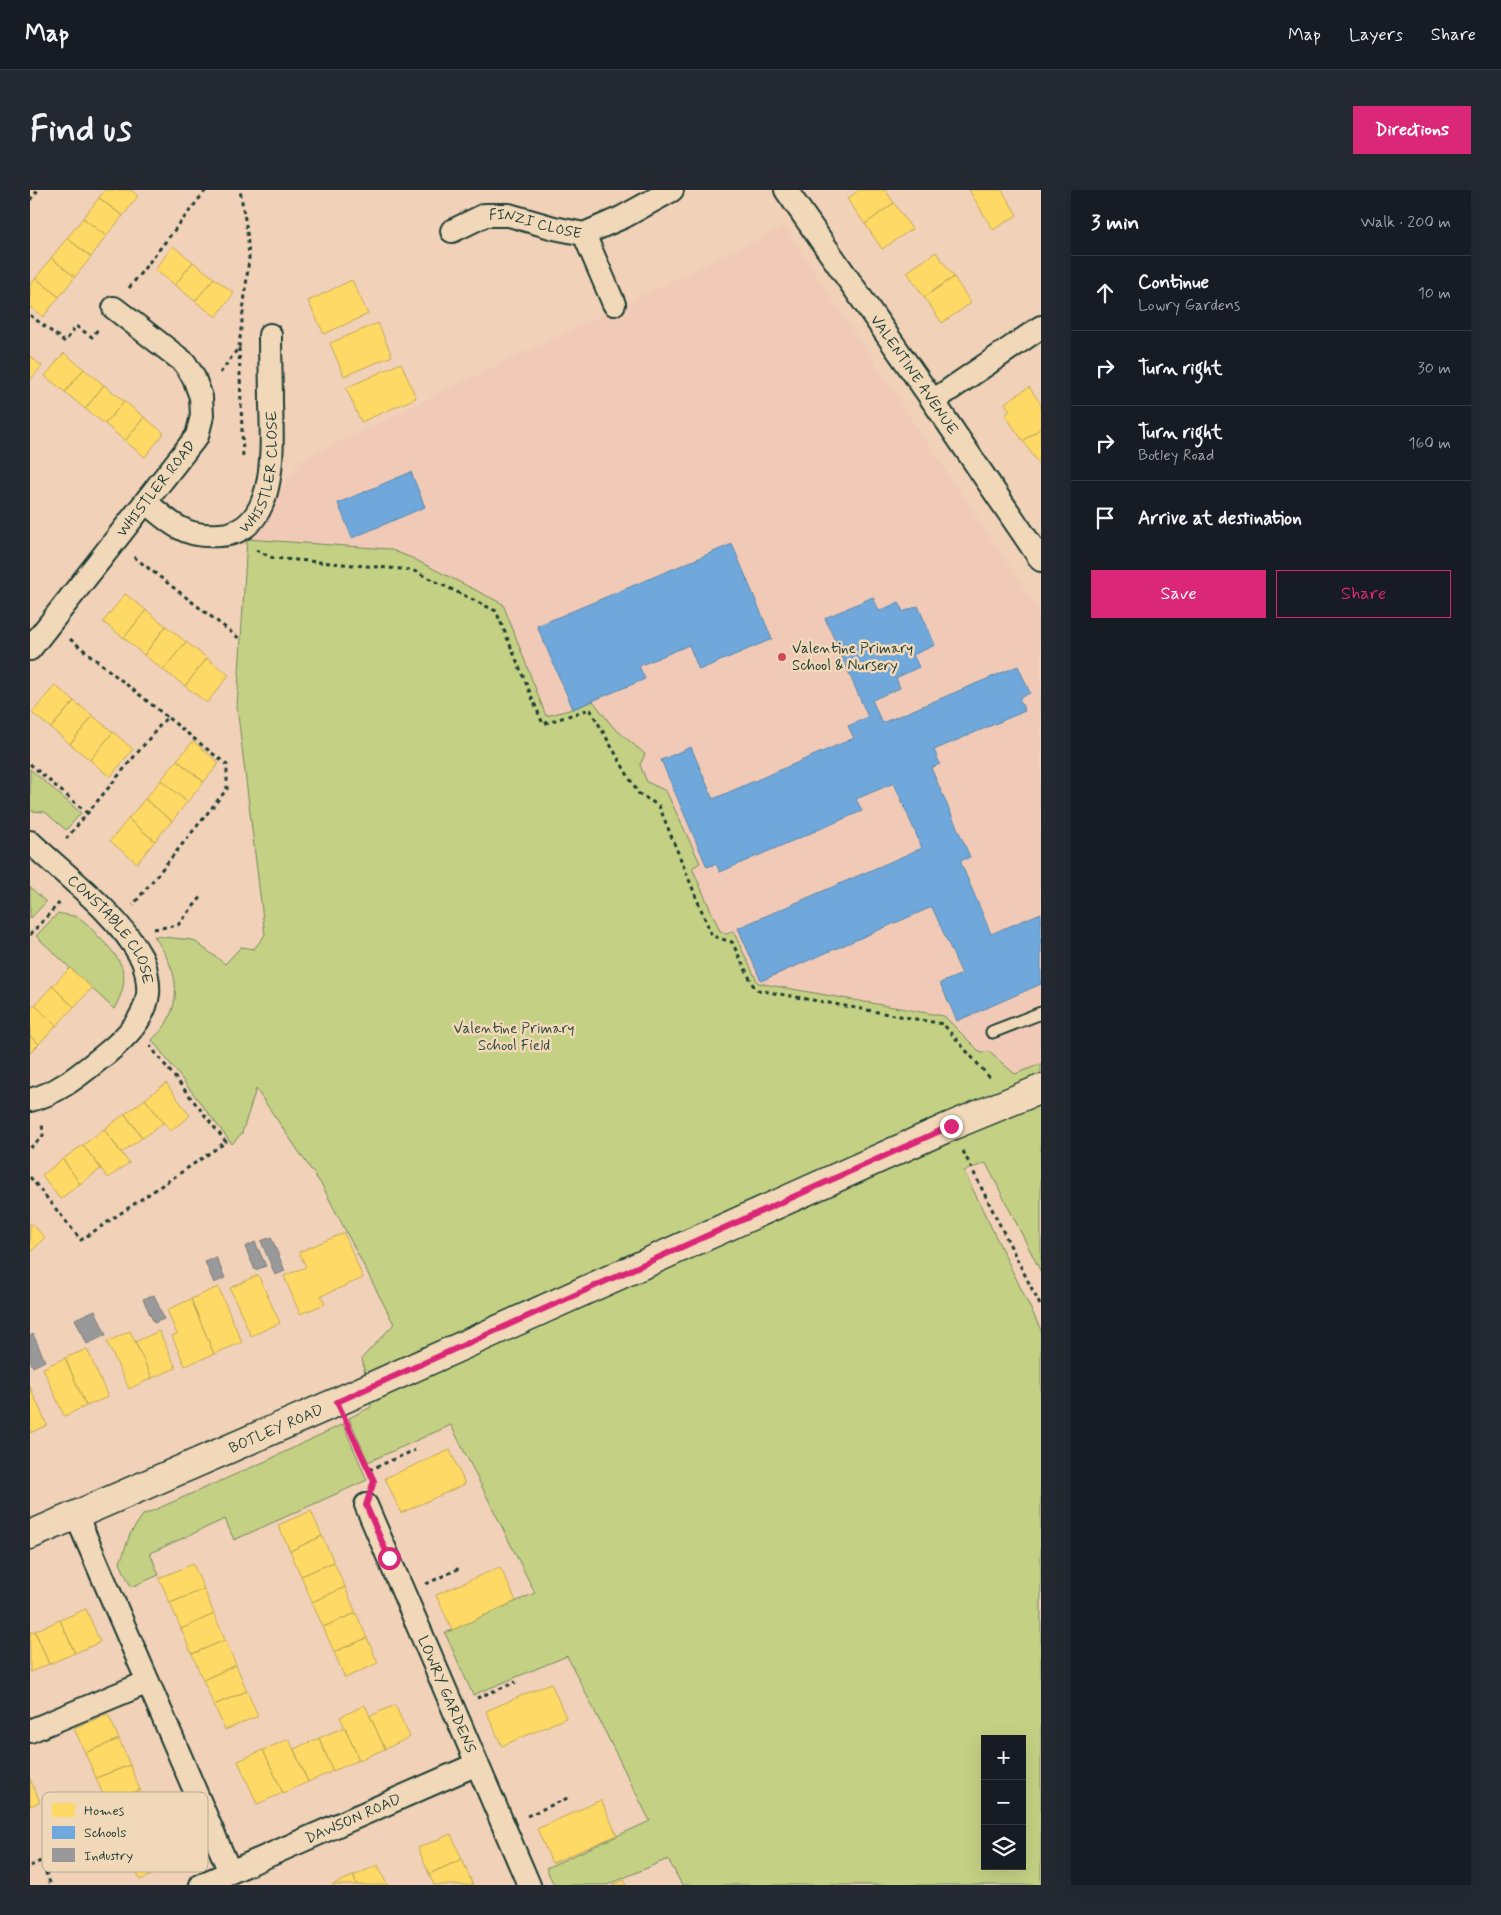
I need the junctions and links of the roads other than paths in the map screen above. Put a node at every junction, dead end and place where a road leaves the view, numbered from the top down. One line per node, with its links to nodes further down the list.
1 (672, 190): 4 (street, FINZI CLOSE)
2 (786, 190): 9 (street, VALENTINE AVENUE)
3 (452, 231): 4 (street, FINZI CLOSE)
4 (584, 234): 5 (street)
5 (614, 304)
6 (114, 308): 10 (street, WHISTLER ROAD)
7 (1041, 327): 9 (street)
8 (270, 335): 10 (street, WHISTLER CLOSE)
9 (933, 401): 11 (street, VALENTINE AVENUE)
10 (146, 503): 12 (street, WHISTLER ROAD)
11 (1041, 560)
12 (30, 650)
13 (30, 842): 17 (street, CONSTABLE CLOSE)
14 (1041, 1013): 15 (lane)
15 (992, 1032)
16 (1041, 1089): 19 (main road, BOTLEY ROAD)
17 (30, 1100)
18 (366, 1505): 23 (street, LOWRY GARDENS)
19 (76, 1515): 20 (main road, BOTLEY ROAD); 21 (street)
20 (30, 1535)
21 (148, 1682): 22 (street); 24 (street)
22 (30, 1731)
23 (477, 1764): 26 (street, DAWSON ROAD); 28 (street, LOWRY GARDENS)
24 (195, 1792)
25 (208, 1821): 26 (street)
26 (230, 1872): 27 (street, DAWSON ROAD)
27 (201, 1885)
28 (529, 1885)

